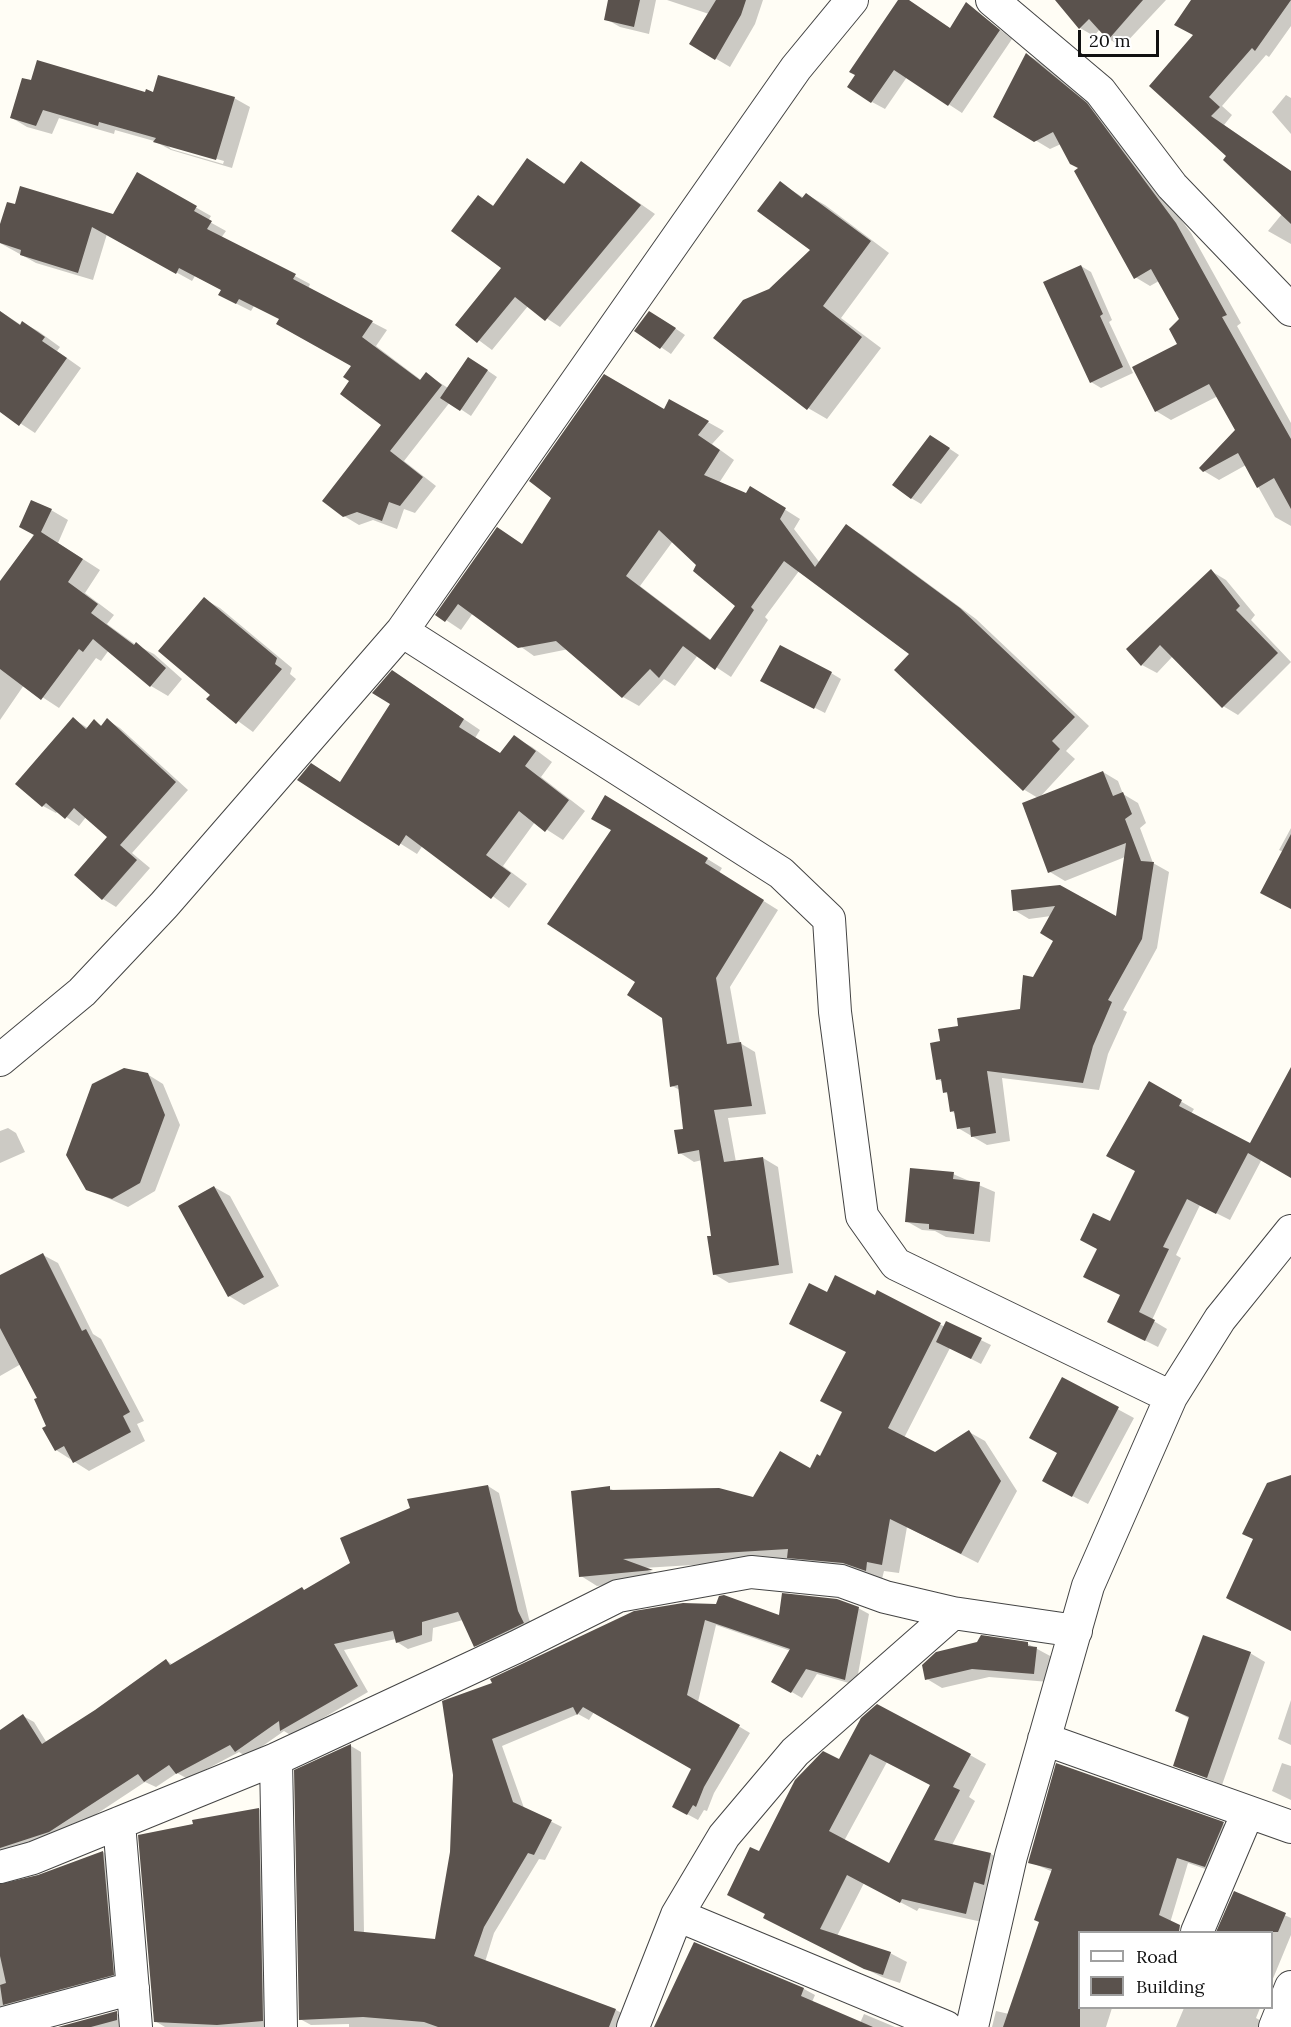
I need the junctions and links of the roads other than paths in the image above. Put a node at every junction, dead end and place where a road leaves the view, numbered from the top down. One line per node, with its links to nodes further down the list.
1 (852, 0): 4 (street)
2 (992, 0): 3 (street)
3 (1291, 310)
4 (402, 631): 5 (street); 7 (street)
5 (0, 1060)
6 (1291, 1231): 7 (street)
7 (1171, 1397): 9 (street)
8 (953, 1613): 9 (street); 11 (street); 16 (street)
9 (1076, 1631): 10 (street)
10 (1044, 1739): 12 (street); 25 (street)
11 (276, 1759): 13 (street); 22 (street)
12 (1248, 1812): 14 (street); 17 (street)
13 (119, 1823): 15 (street); 19 (street)
14 (1291, 1827)
15 (0, 1867)
16 (677, 1915): 23 (street); 24 (street)
17 (1197, 1931)
18 (1291, 1987): 26 (street)
19 (133, 1988): 20 (street); 21 (street)
20 (0, 2024)
21 (136, 2027)
22 (280, 2027)
23 (633, 2027)
24 (946, 2027)
25 (972, 2027)
26 (1275, 2027)

